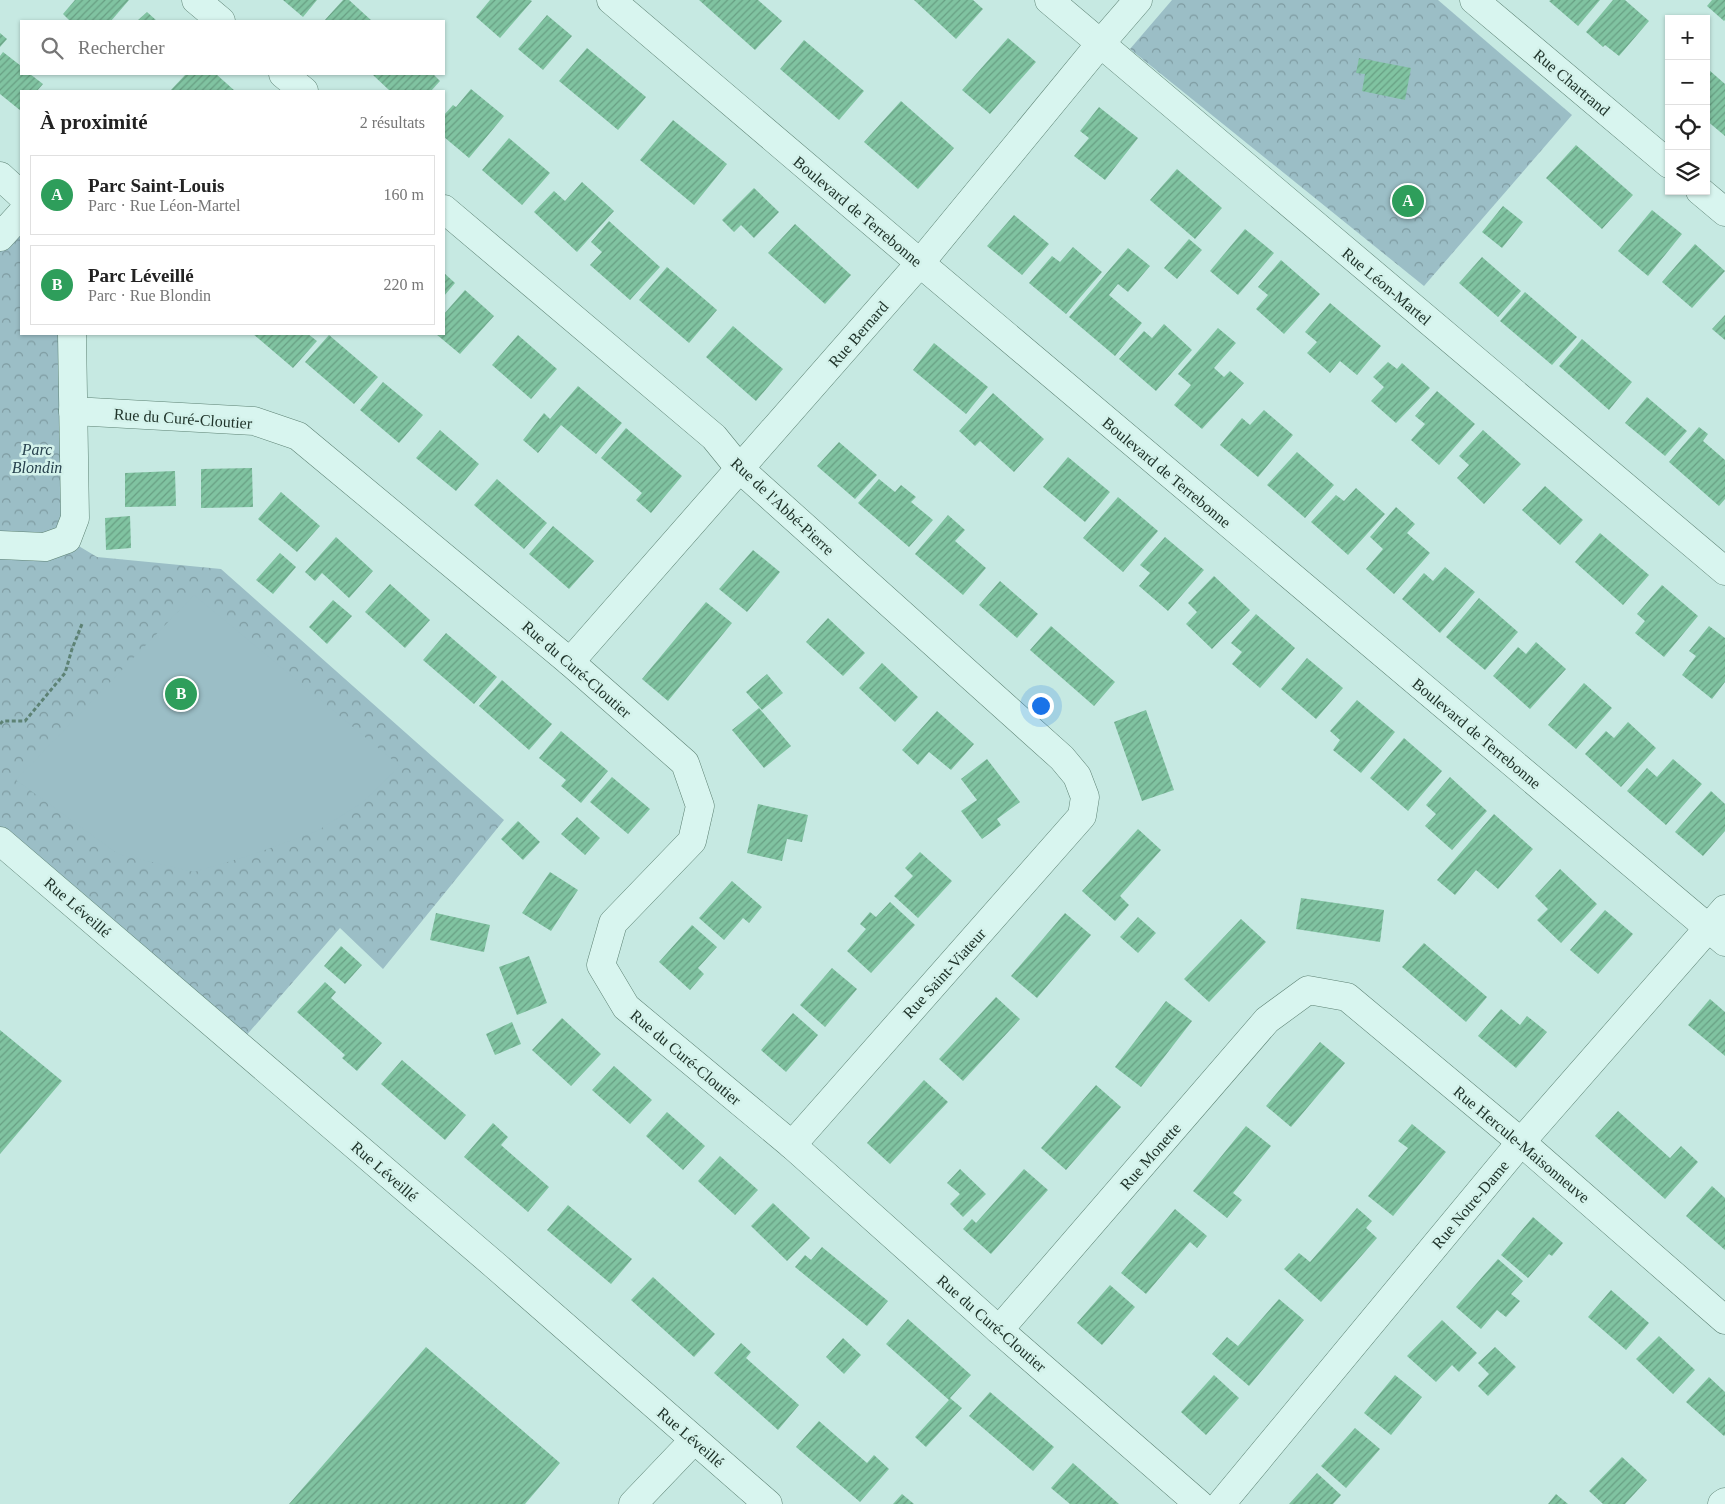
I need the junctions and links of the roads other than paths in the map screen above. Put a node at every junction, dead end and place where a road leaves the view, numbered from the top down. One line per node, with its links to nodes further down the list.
1 (196, 0): 6 (street)
2 (611, 0): 18 (street, Boulevard de Terrebonne)
3 (1049, 0): 7 (street, Rue Léon-Martel)
4 (1138, 0): 7 (street, Rue Bernard)
5 (1474, 0): 10 (street, Rue Chartrand)
6 (220, 20)
7 (1100, 44): 18 (street, Rue Bernard); 23 (street, Rue Léon-Martel)
8 (284, 75): 9 (street)
9 (303, 90)
10 (1665, 161)
11 (0, 176): 12 (street)
12 (20, 194)
13 (1705, 195): 15 (street)
14 (445, 210): 21 (street, Rue de l'Abbé-Pierre)
15 (1725, 212)
16 (20, 215): 17 (street)
17 (0, 238)
18 (920, 264): 21 (street, Rue Bernard); 27 (street, Boulevard de Terrebonne)
19 (72, 335): 20 (street)
20 (73, 411): 22 (street); 24 (street, Rue du Curé-Cloutier)
21 (740, 469): 24 (street, Rue Bernard); 25 (street, Rue de l'Abbé-Pierre)
22 (0, 545)
23 (1725, 571)
24 (570, 662): 30 (street, Rue du Curé-Cloutier)
25 (1086, 797): 30 (street, Rue Saint-Viateur)
26 (0, 840): 33 (street, Rue Léveillé)
27 (1720, 926): 29 (street, Rue Notre-Dame)
28 (1308, 990): 29 (street, Rue Hercule-Maisonneuve); 32 (street, Rue Monette)
29 (1521, 1142): 31 (street, Rue Hercule-Maisonneuve); 38 (street, Rue Notre-Dame)
30 (792, 1145): 32 (street, Rue du Curé-Cloutier)
31 (1725, 1320)
32 (999, 1330): 37 (street, Rue du Curé-Cloutier)
33 (694, 1440): 35 (street); 36 (street, Rue Léveillé)
34 (1725, 1502): 39 (street)
35 (633, 1504)
36 (768, 1504)
37 (1199, 1504)
38 (1221, 1504)
39 (1722, 1504)

